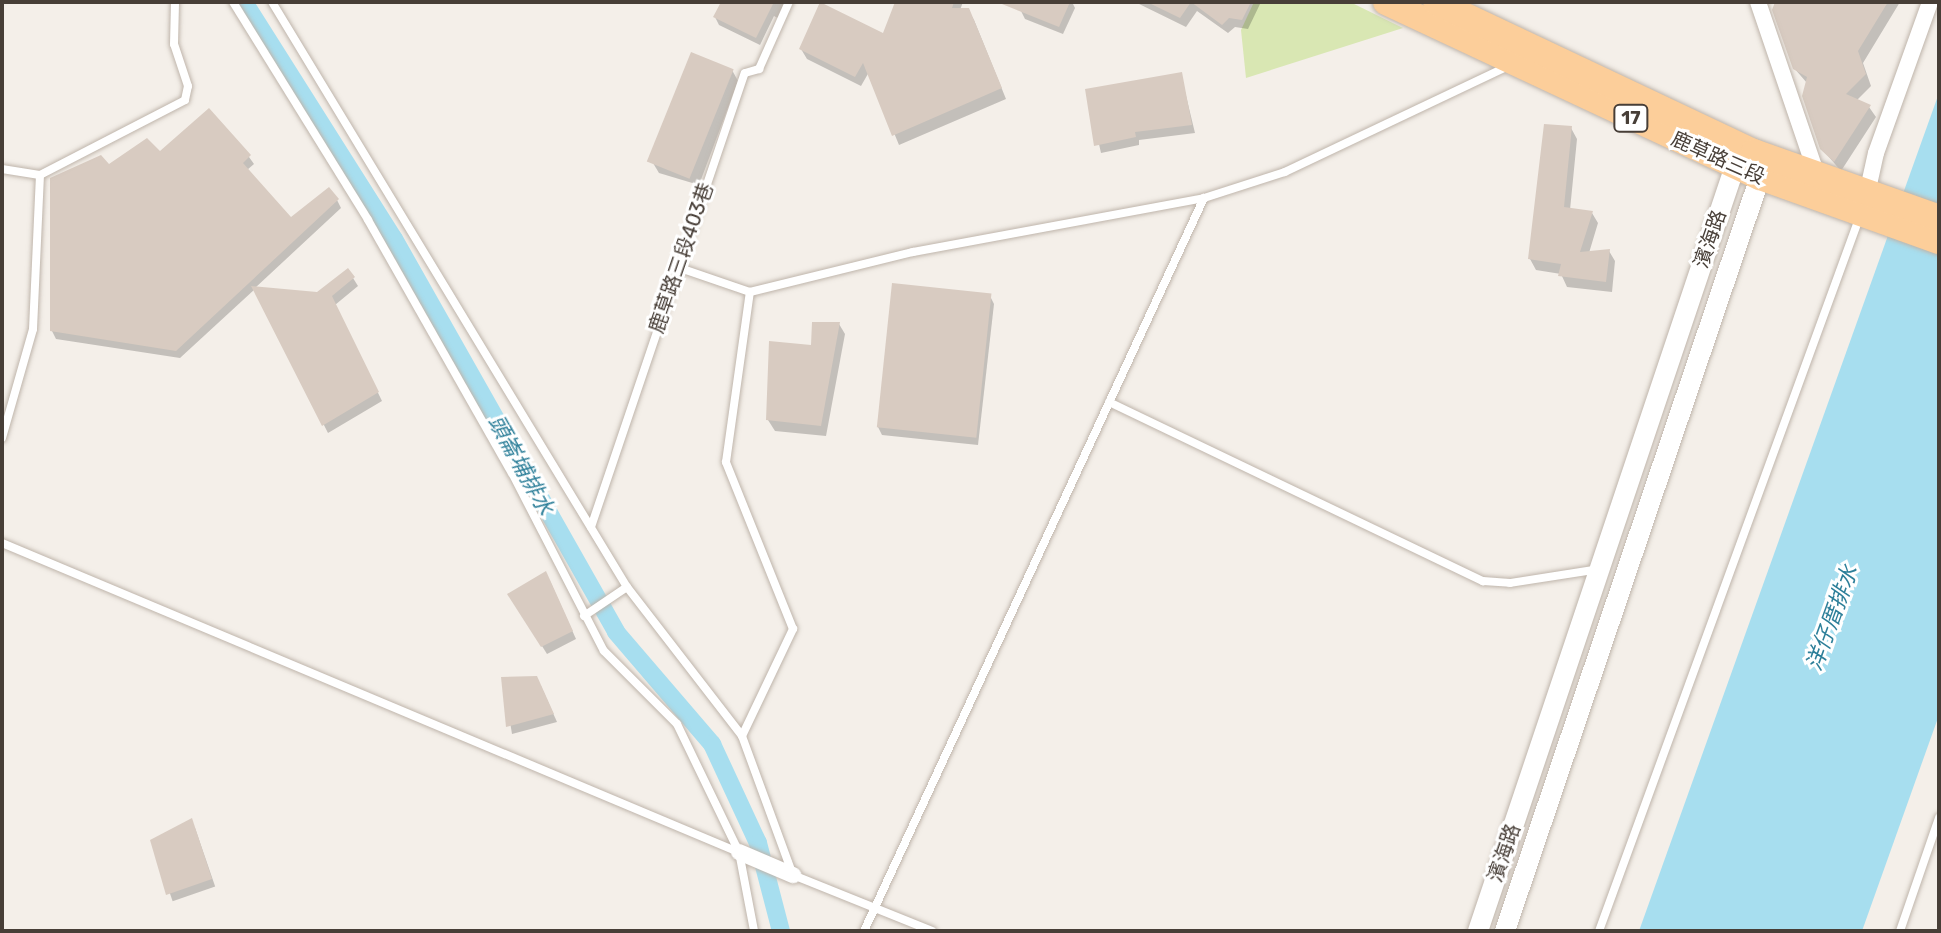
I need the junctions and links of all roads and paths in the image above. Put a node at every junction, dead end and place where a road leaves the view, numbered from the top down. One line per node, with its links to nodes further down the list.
1 (175, 2): 13 (lane)
2 (233, 2): 27 (lane)
3 (272, 2): 23 (lane)
4 (789, 2): 19 (lane, 鹿草路三段403巷)
5 (1386, 2): 9 (main road, 鹿草路三段 / 17)
6 (1436, 2): 10 (main road, 鹿草路三段 / 17)
7 (1758, 2): 12 (street)
8 (1930, 2): 16 (street)
9 (1512, 64): 10 (main road, 鹿草路三段 / 17); 15 (lane)
10 (1744, 159): 12 (main road, 鹿草路三段 / 17); 14 (main road, 鹿草路三段 / 17); 25 (street, 濱海路)
11 (2, 169): 13 (lane)
12 (1816, 172): 16 (main road, 鹿草路三段 / 17)
13 (40, 175): 22 (lane)
14 (1760, 177): 16 (main road, 鹿草路三段 / 17); 37 (street, 濱海路)
15 (1204, 198): 20 (lane); 21 (lane)
16 (1874, 206): 17 (main road, 17); 18 (main road, 17); 38 (lane)
17 (1939, 218)
18 (1939, 241)
19 (677, 267): 20 (lane); 23 (lane, 鹿草路三段403巷)
20 (750, 292): 28 (lane)
21 (1109, 402): 25 (lane); 32 (lane)
22 (2, 438)
23 (591, 527): 26 (lane)
24 (2, 543): 30 (lane)
25 (1599, 569): 36 (street, 濱海路)
26 (627, 587): 27 (lane); 28 (lane)
27 (584, 616): 30 (lane)
28 (742, 736): 31 (lane)
29 (1939, 818): 39 (lane)
30 (739, 852): 31 (street); 33 (lane)
31 (793, 875): 32 (lane)
32 (878, 908): 34 (lane); 35 (lane)
33 (754, 931)
34 (864, 931)
35 (932, 931)
36 (1478, 931)
37 (1505, 931)
38 (1599, 931)
39 (1900, 931)

